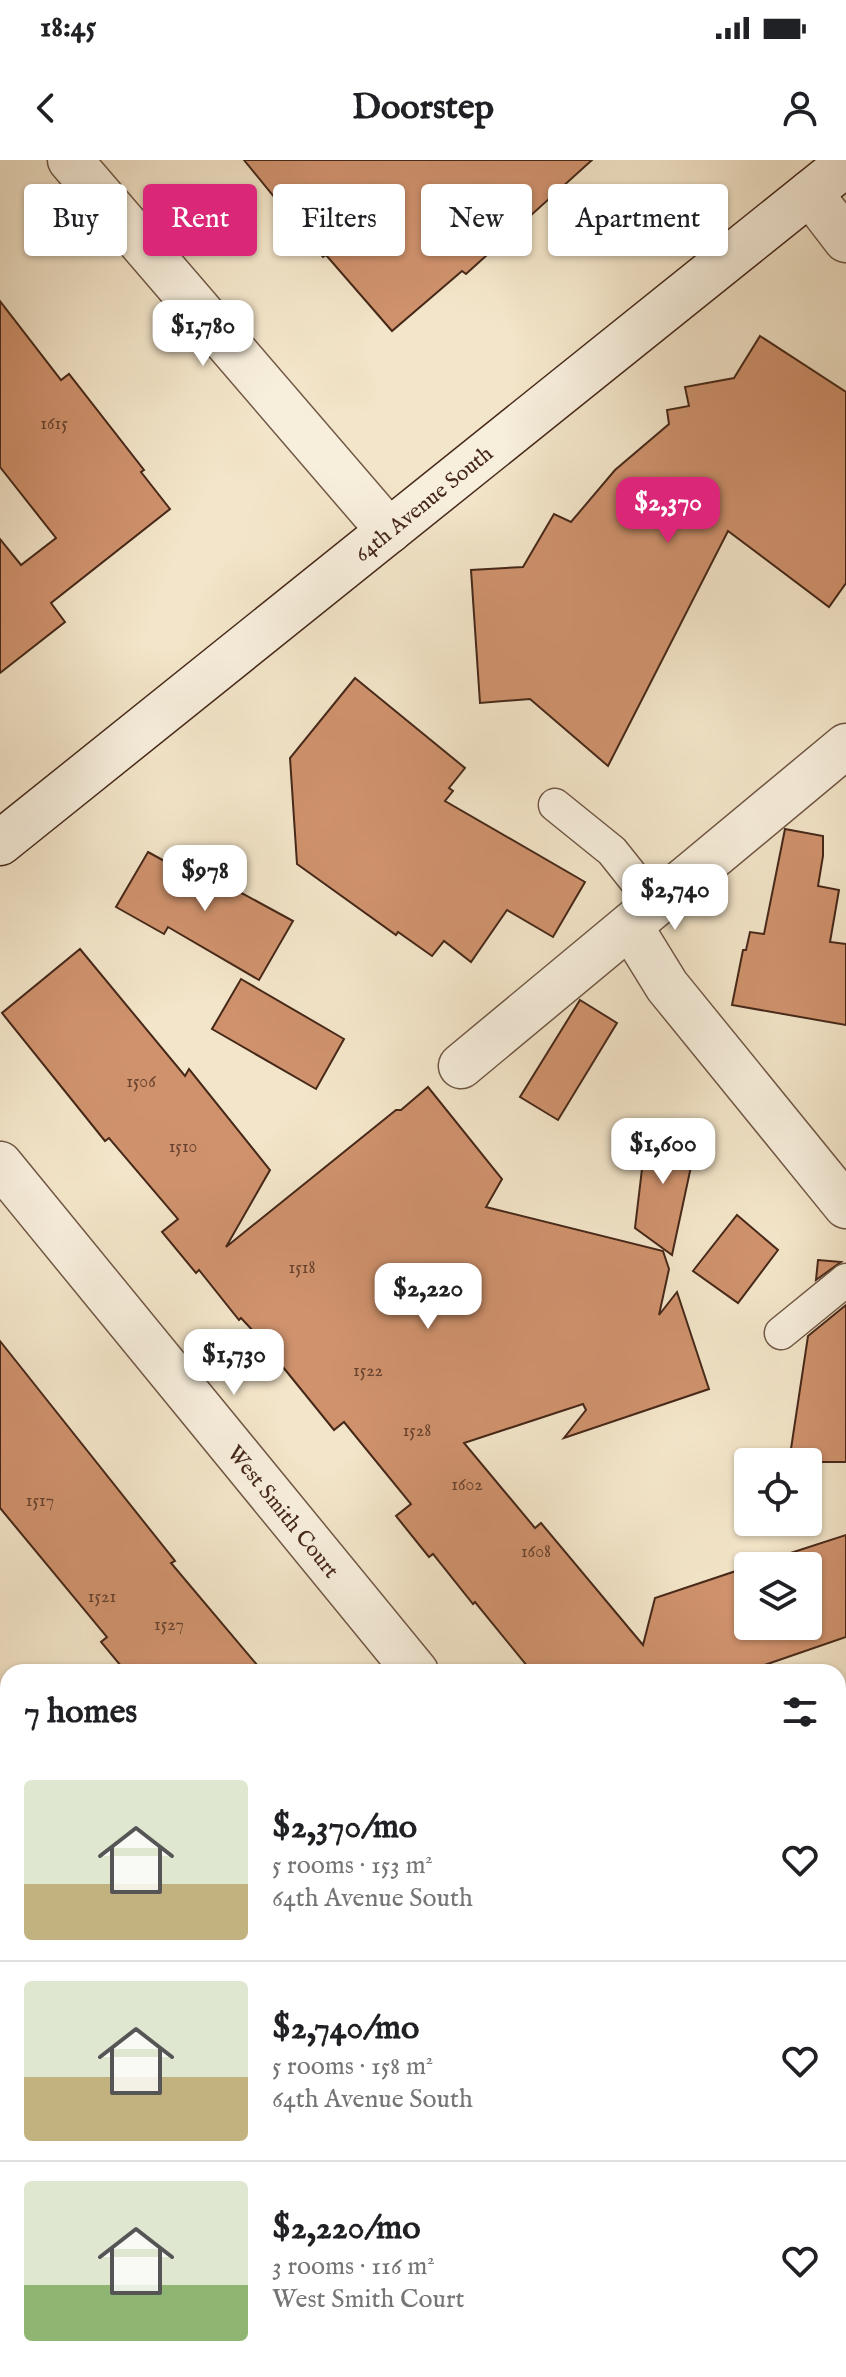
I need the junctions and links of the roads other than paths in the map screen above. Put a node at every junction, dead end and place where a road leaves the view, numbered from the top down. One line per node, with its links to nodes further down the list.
1 (70, 160): 5 (street)
2 (846, 164): 3 (street, 64th Avenue South)
3 (810, 193): 4 (street); 5 (street, 64th Avenue South)
4 (846, 240)
5 (389, 531): 8 (street, 64th Avenue South)
6 (846, 746): 9 (street)
7 (555, 805): 9 (lane)
8 (0, 843)
9 (642, 916): 10 (street); 12 (street)
10 (461, 1066)
11 (0, 1164): 15 (street, West Smith Court)
12 (846, 1206)
13 (846, 1280): 14 (lane)
14 (781, 1333)
15 (409, 1664)

